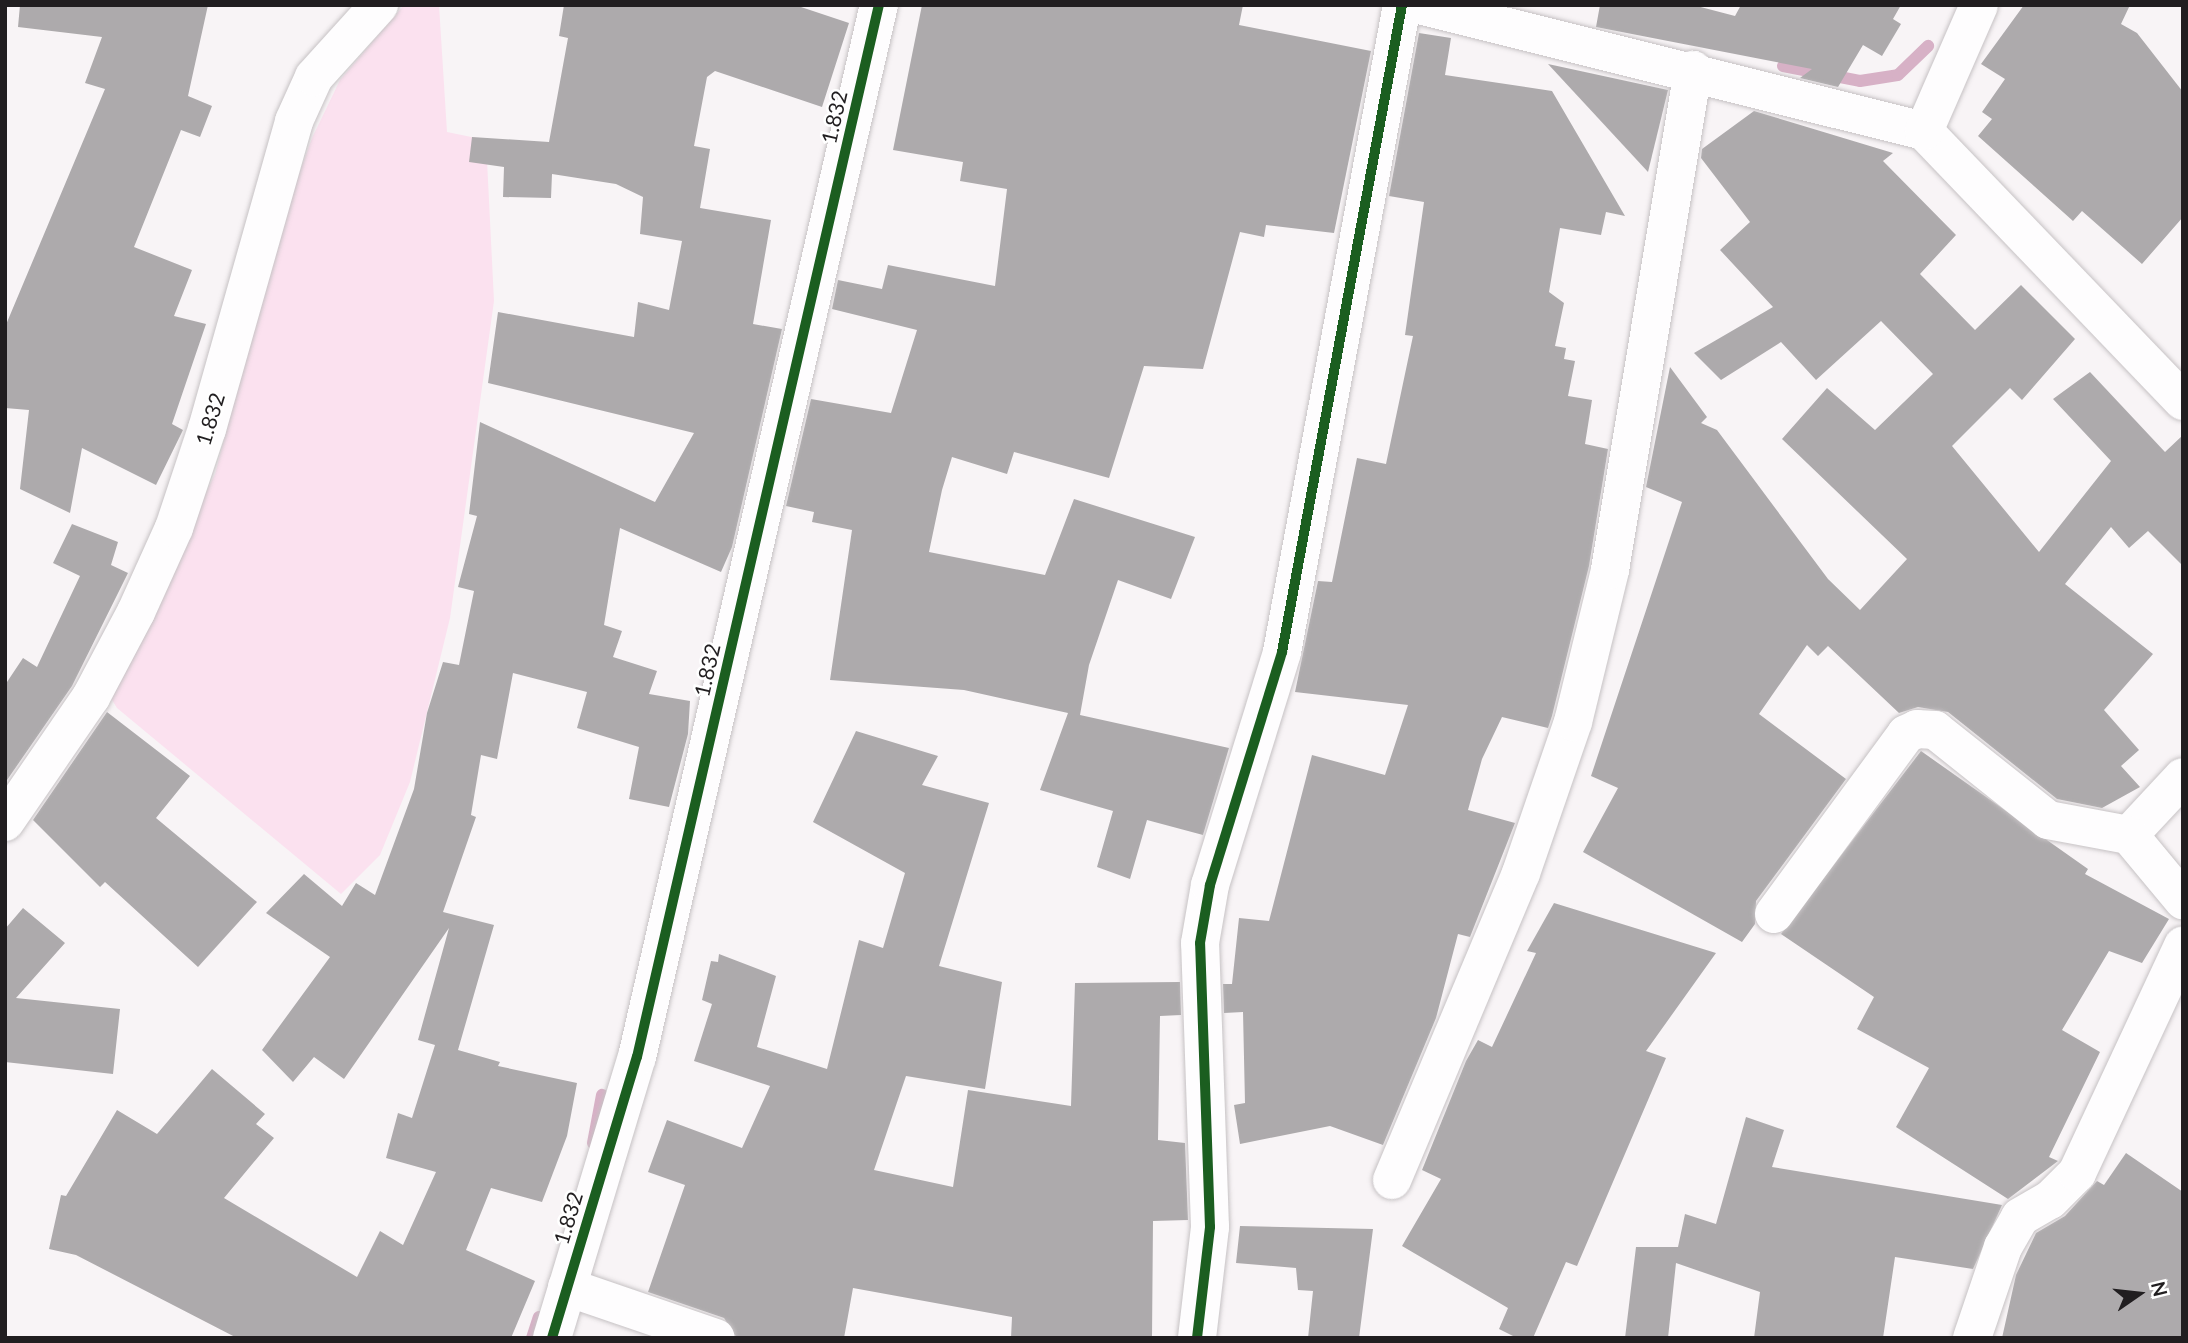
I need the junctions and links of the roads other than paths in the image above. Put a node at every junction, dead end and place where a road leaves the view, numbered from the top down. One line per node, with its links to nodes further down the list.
1 (379, 5): 10 (street, 1.832)
2 (879, 5): 16 (street, 1.832)
3 (1402, 5): 19 (street)
4 (1419, 5): 6 (street)
5 (1979, 5): 7 (street)
6 (1693, 70): 7 (street); 15 (street)
7 (1924, 131): 8 (street)
8 (2183, 401)
9 (2183, 777): 11 (street)
10 (5, 822)
11 (2129, 835): 12 (street); 13 (street)
12 (2183, 900)
13 (1774, 914)
14 (2183, 946): 20 (street)
15 (1392, 1180)
16 (567, 1287): 17 (street, 1.832); 18 (street)
17 (552, 1338)
18 (716, 1338)
19 (1197, 1338)
20 (1972, 1338)

